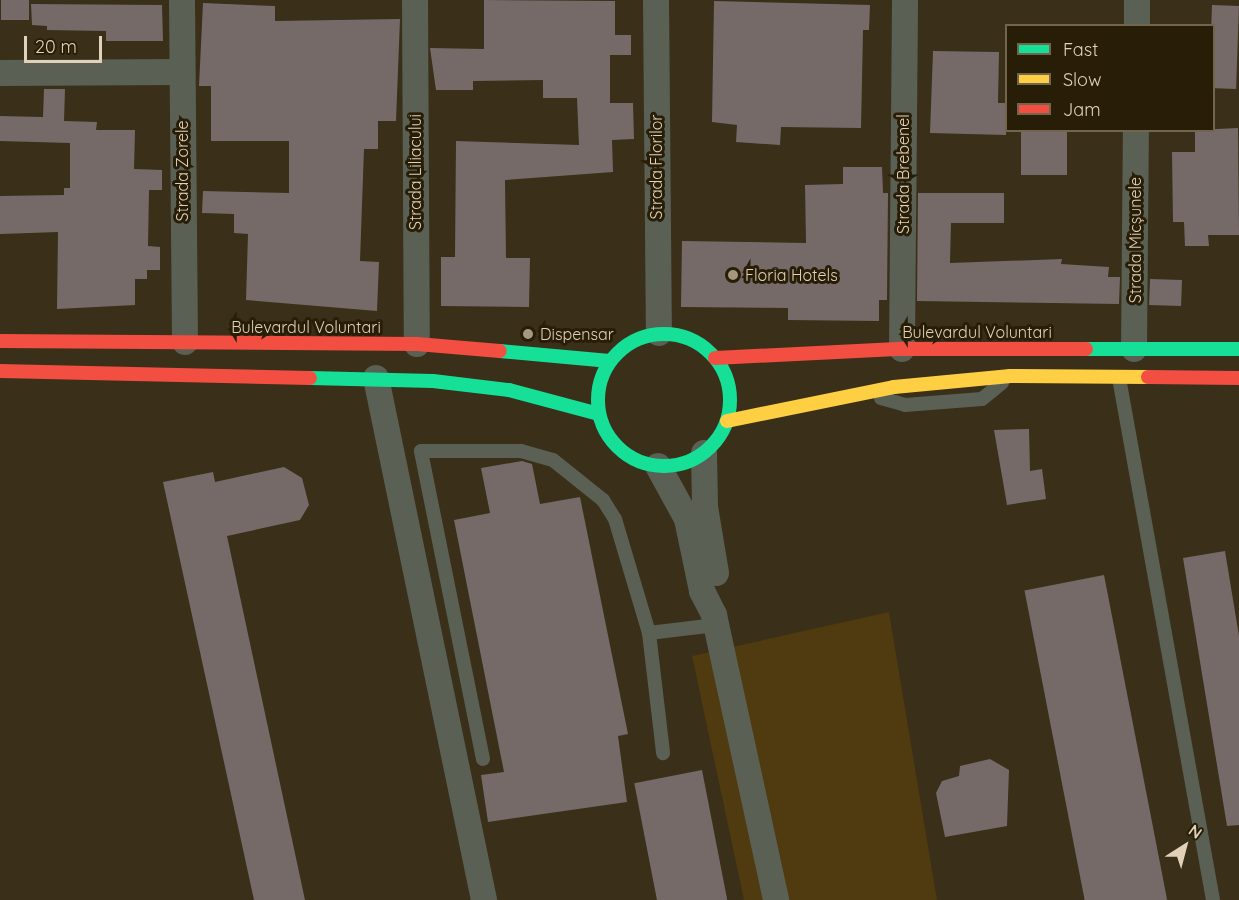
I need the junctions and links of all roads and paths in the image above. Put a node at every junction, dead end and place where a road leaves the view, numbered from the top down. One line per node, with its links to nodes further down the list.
1 (182, 0): 7 (street, Strada Zorele)
2 (416, 0): 13 (street, Strada Liliacului)
3 (656, 0): 10 (street, Strada Florilor)
4 (904, 0): 14 (street, Strada Brebenel)
5 (1137, 0): 6 (street)
6 (1137, 24)
7 (181, 72): 8 (street); 12 (street, Strada Zorele)
8 (0, 73)
9 (1136, 132): 15 (street, Strada Micșunele)
10 (659, 333): 17 (highway); 18 (highway)
11 (0, 341): 12 (highway, Bulevardul Voluntari)
12 (185, 342): 13 (highway, Bulevardul Voluntari)
13 (417, 344): 18 (highway, Bulevardul Voluntari)
14 (902, 349): 15 (highway, Bulevardul Voluntari); 17 (highway, Bulevardul Voluntari)
15 (1134, 349): 16 (highway, Bulevardul Voluntari)
16 (1239, 349)
17 (715, 358): 26 (highway)
18 (610, 361): 25 (highway)
19 (0, 371): 21 (highway)
20 (1010, 376): 22 (highway); 24 (highway); 24 (lane)
21 (376, 378): 25 (highway); 33 (street)
22 (1119, 378): 23 (highway); 35 (lane)
23 (1239, 378)
24 (862, 393): 26 (highway)
25 (599, 414): 28 (highway)
26 (727, 421): 27 (highway)
27 (704, 453): 28 (highway); 29 (street)
28 (658, 466): 29 (street)
29 (715, 620): 30 (lane); 34 (street)
30 (649, 633): 31 (lane); 32 (lane)
31 (663, 753)
32 (483, 759)
33 (484, 900)
34 (776, 900)
35 (1213, 900)

